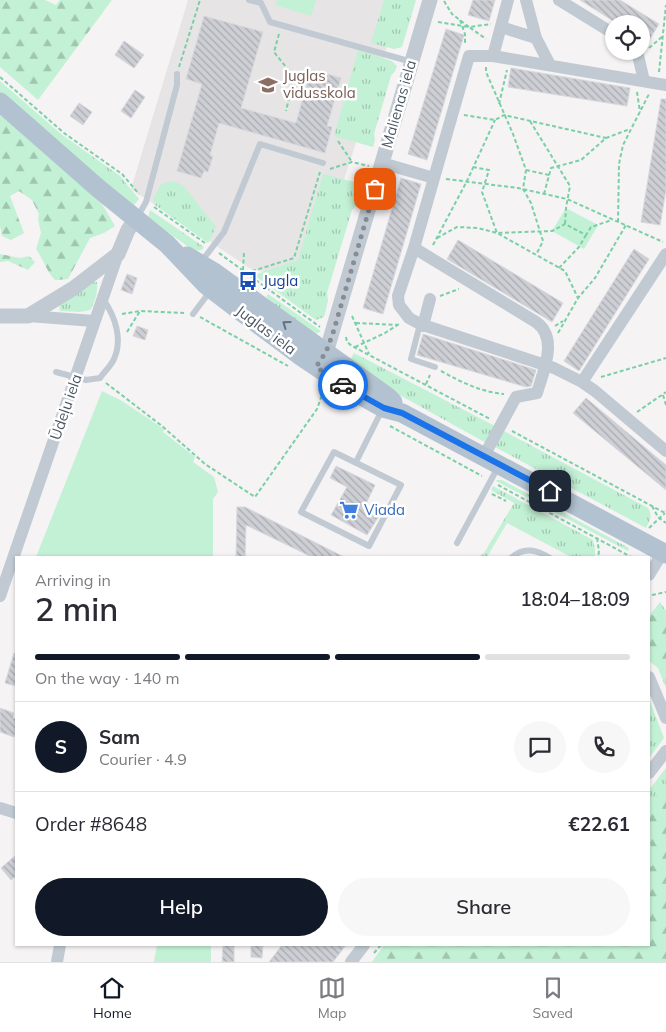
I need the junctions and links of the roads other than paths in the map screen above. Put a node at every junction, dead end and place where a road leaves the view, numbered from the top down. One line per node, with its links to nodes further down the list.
1 (249, 0): 11 (lane)
2 (430, 0): 11 (street, Malienas iela)
3 (508, 0): 6 (street)
4 (526, 0): 8 (street)
5 (559, 0): 7 (street)
6 (502, 24): 8 (street); 9 (street)
7 (605, 28)
8 (536, 38): 12 (street)
9 (492, 52): 12 (street); 18 (street)
10 (640, 60): 14 (street)
11 (412, 62): 17 (street, Malienas iela)
12 (550, 65): 14 (street)
13 (177, 74): 19 (lane)
14 (652, 82)
15 (0, 102): 19 (main road, Juglas iela)
16 (322, 165): 24 (lane)
17 (382, 166): 18 (street); 33 (street, Malienas iela)
18 (434, 178): 21 (street)
19 (136, 219): 20 (main road, Juglas iela); 22 (street, Ūdeļu iela)
20 (167, 244): 24 (main road, Juglas iela); 25 (main road, Juglas iela)
21 (414, 248): 32 (street); 34 (street)
22 (118, 254): 26 (street, Ūdeļu iela); 30 (street)
23 (666, 254): 38 (street)
24 (200, 263): 33 (main road, Juglas iela, one-way to 24)
25 (212, 289): 28 (lane); 33 (main road, Juglas iela)
26 (103, 298): 31 (street, Ūdeļu iela); 37 (lane)
27 (430, 299): 32 (street)
28 (193, 314)
29 (0, 316): 30 (street)
30 (28, 316): 31 (street)
31 (94, 321): 37 (street, Ūdeļu iela)
32 (413, 323): 34 (street); 35 (lane)
33 (321, 360): 39 (main road, Juglas iela); 40 (main road, Juglas iela)
34 (545, 365): 38 (street); 42 (street)
35 (434, 367)
36 (56, 372): 37 (lane)
37 (76, 378): 49 (street, Ūdeļu iela)
38 (582, 382): 41 (street)
39 (381, 413): 40 (main road, Juglas iela); 43 (lane)
40 (402, 413): 42 (main road, Juglas iela)
41 (666, 451)
42 (492, 460): 44 (lane); 45 (main road, Juglas iela)
43 (356, 462): 43 (lane)
44 (458, 543)
45 (665, 551): 48 (street)
46 (515, 556): 47 (lane)
47 (546, 556)
48 (650, 574)
49 (0, 596)
50 (650, 679): 51 (street)
51 (666, 718)
52 (666, 751): 53 (street)
53 (650, 772)
54 (0, 808): 55 (street)
55 (15, 813)
56 (60, 946): 58 (street)
57 (363, 946): 59 (street)
58 (57, 962)
59 (351, 962)

